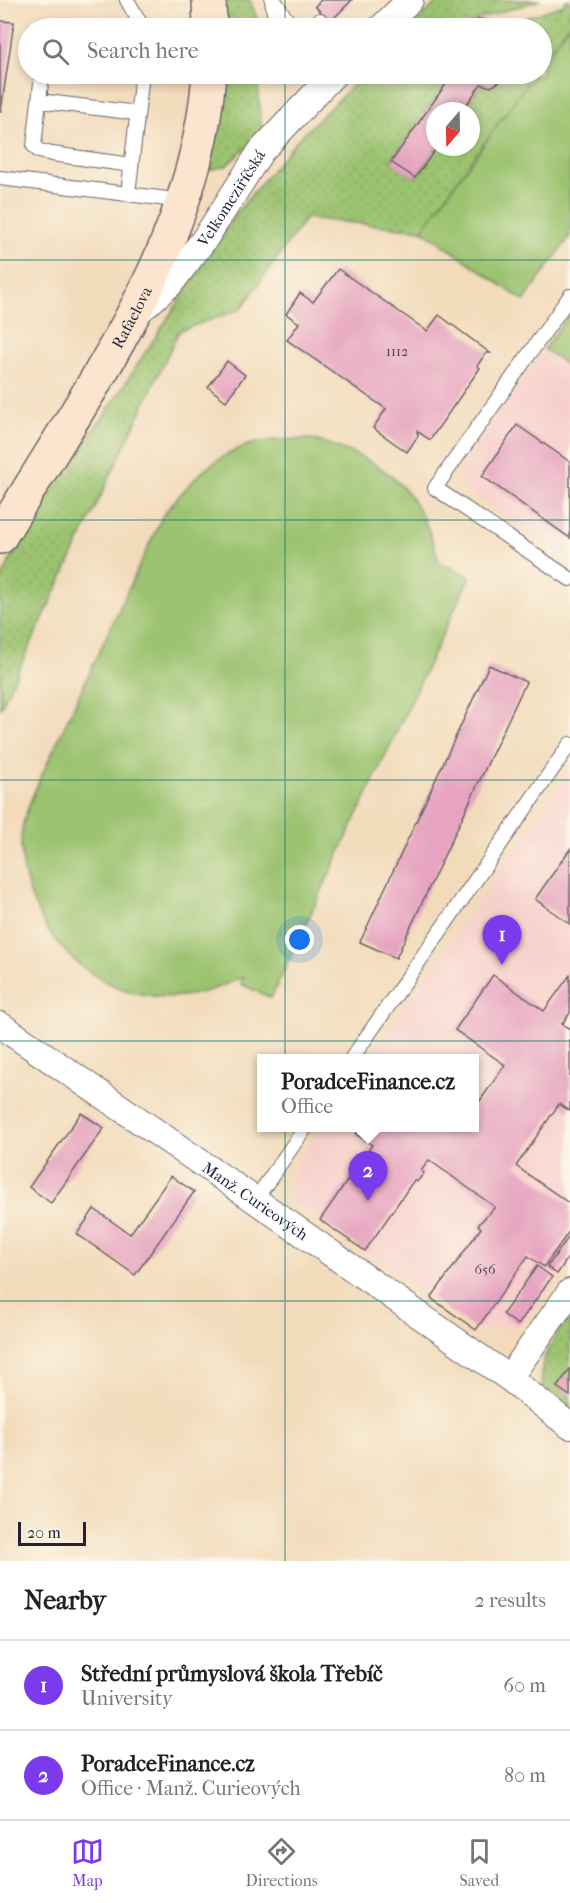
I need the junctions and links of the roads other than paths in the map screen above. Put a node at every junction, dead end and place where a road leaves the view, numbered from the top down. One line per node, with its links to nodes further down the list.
1 (127, 0): 5 (lane)
2 (208, 0): 6 (main road)
3 (273, 0): 7 (lane); 8 (lane)
4 (410, 0): 9 (street)
5 (137, 18)
6 (209, 18)
7 (275, 18)
8 (285, 18)
9 (391, 18)
10 (41, 84): 14 (lane)
11 (141, 84): 15 (lane)
12 (208, 84): 19 (main road, Rafaelova)
13 (319, 84): 21 (street, Velkomeziříčská)
14 (39, 101): 15 (lane); 16 (lane)
15 (137, 113): 16 (lane)
16 (131, 165): 18 (lane)
17 (0, 178): 18 (lane)
18 (128, 194): 19 (lane)
19 (185, 201): 21 (main road, Rafaelova)
20 (570, 296): 23 (lane)
21 (129, 321): 22 (main road, Rafaelova)
22 (5, 520)
23 (570, 579)
24 (570, 744): 26 (lane)
25 (0, 1025): 28 (street, Manž. Curieových)
26 (355, 1054)
27 (301, 1132): 28 (lane)
28 (255, 1200): 30 (street, Manž. Curieových)
29 (570, 1292): 30 (street)
30 (509, 1378): 31 (street, Manž. Curieových)
31 (570, 1426)

